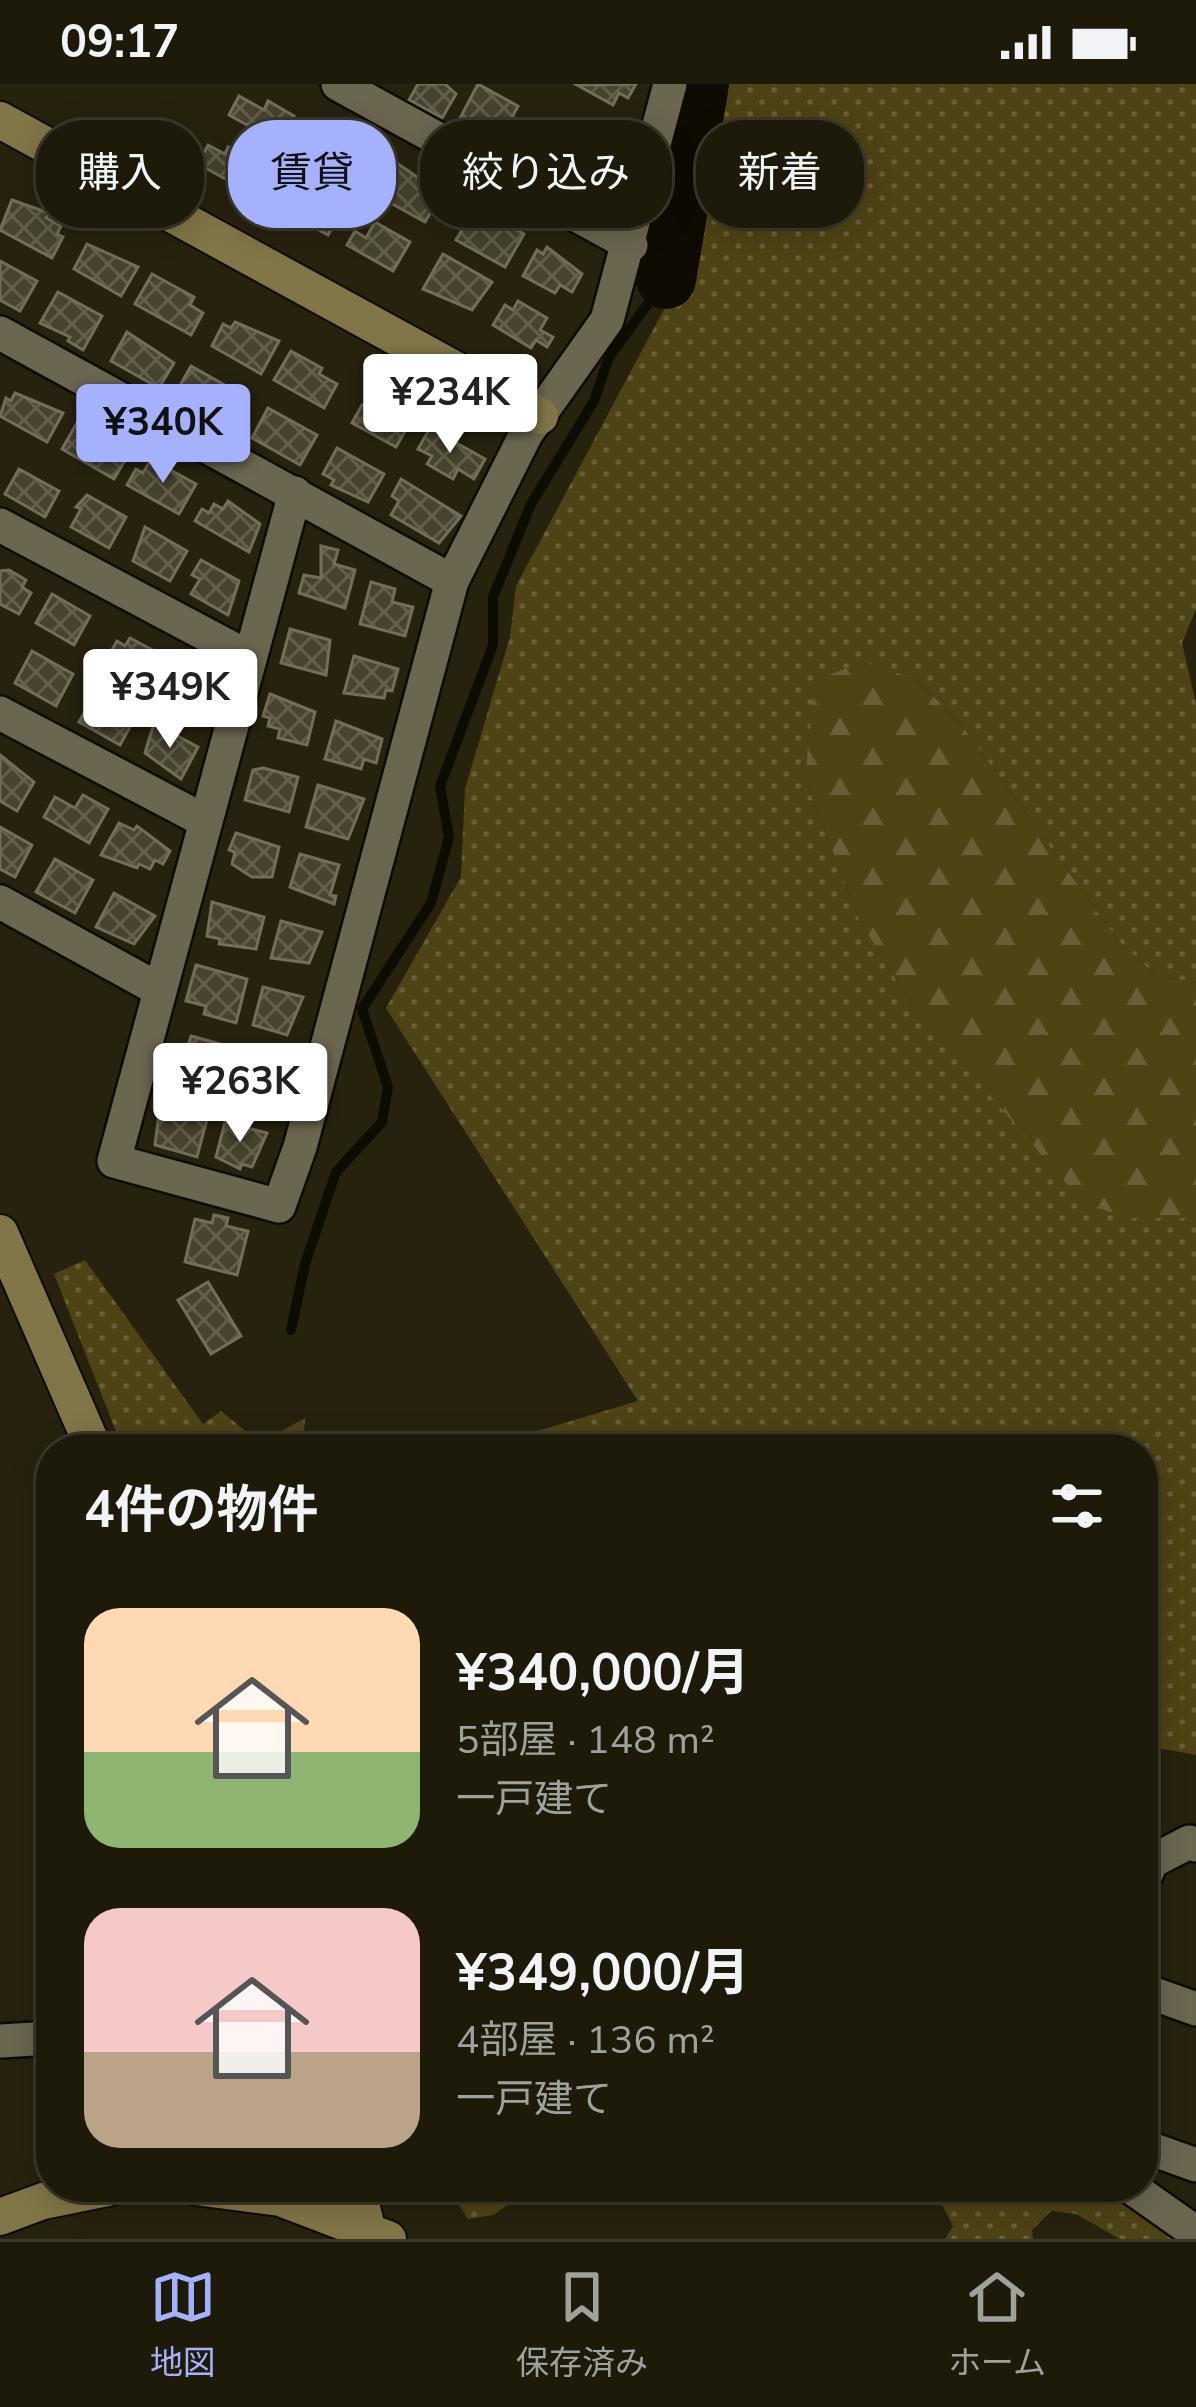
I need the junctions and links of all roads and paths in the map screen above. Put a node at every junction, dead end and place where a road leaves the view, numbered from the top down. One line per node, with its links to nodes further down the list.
1 (338, 84): 4 (street)
2 (670, 84): 4 (street)
3 (0, 120): 6 (street)
4 (631, 245): 6 (street)
5 (0, 333): 7 (street)
6 (540, 416): 9 (street)
7 (295, 494): 9 (street); 10 (street)
8 (0, 525): 10 (street)
9 (452, 581): 14 (street)
10 (250, 658): 12 (street)
11 (0, 713): 12 (street)
12 (205, 821): 14 (street)
13 (0, 902): 14 (street)
14 (158, 989)
15 (0, 1233): 16 (street)
16 (87, 1434)
17 (1196, 1844): 18 (street)
18 (1158, 1858)
19 (1158, 1995): 20 (street)
20 (1196, 2009)
21 (36, 2039): 22 (street)
22 (0, 2041)
23 (1158, 2151): 24 (street)
24 (1196, 2164)
25 (40, 2202): 29 (street)
26 (291, 2202): 30 (street)
27 (364, 2202): 30 (street)
28 (1152, 2202): 31 (street)
29 (0, 2217)
30 (377, 2233)
31 (1196, 2233)

